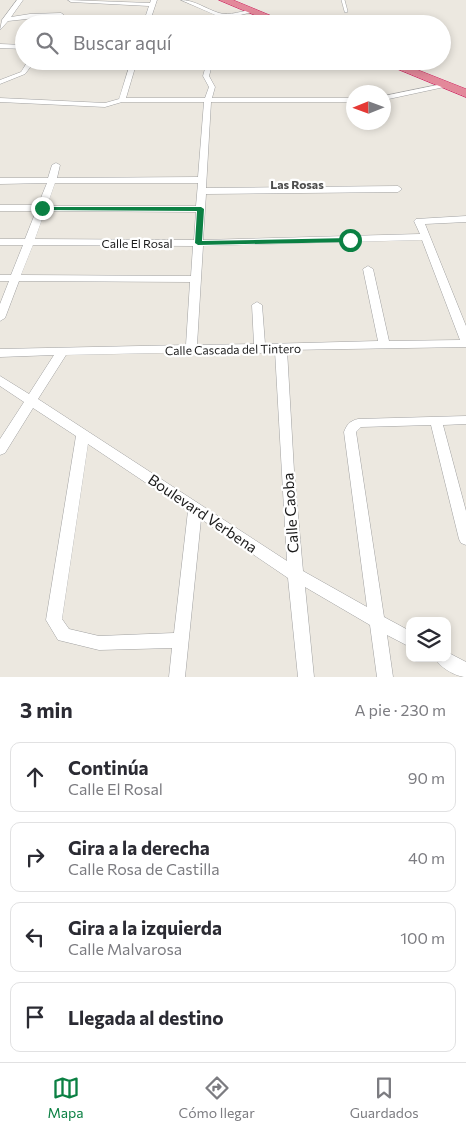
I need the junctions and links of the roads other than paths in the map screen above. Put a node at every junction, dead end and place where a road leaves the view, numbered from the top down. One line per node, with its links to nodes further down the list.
1 (20, 0): 16 (street)
2 (71, 0): 7 (street); 10 (street)
3 (184, 0): 12 (street)
4 (224, 0): 8 (highway)
5 (239, 0): 14 (highway)
6 (343, 0): 9 (lane)
7 (153, 2): 11 (street)
8 (254, 11): 12 (street); 13 (highway)
9 (346, 11)
10 (61, 15)
11 (149, 15)
12 (219, 15)
13 (264, 15)
14 (277, 15)
15 (15, 18): 16 (street)
16 (5, 20): 17 (street)
17 (0, 28)
18 (0, 46): 19 (street)
19 (15, 47)
20 (25, 70): 25 (street)
21 (131, 70): 31 (street)
22 (208, 70): 32 (street)
23 (408, 70): 26 (highway)
24 (422, 70): 27 (highway)
25 (0, 82)
26 (447, 85): 28 (highway); 29 (street)
27 (466, 87)
28 (466, 93)
29 (391, 97)
30 (0, 100): 31 (street)
31 (122, 100): 32 (street)
32 (208, 100): 33 (street); 36 (street)
33 (346, 100)
34 (56, 165): 37 (street)
35 (0, 180): 37 (street)
36 (203, 180): 37 (street); 39 (street)
37 (52, 182): 41 (street)
38 (398, 189): 39 (street)
39 (202, 192): 42 (street)
40 (0, 208): 41 (street)
41 (42, 208): 42 (street); 46 (street)
42 (201, 209): 47 (street)
43 (466, 219): 44 (street)
44 (425, 238): 47 (street, Calle El Rosal); 54 (street)
45 (0, 242): 46 (street, Calle El Rosal)
46 (28, 243): 47 (street, Calle El Rosal); 50 (street)
47 (198, 243): 51 (street)
48 (368, 269): 55 (street)
49 (0, 278): 50 (street)
50 (15, 278): 51 (street); 53 (street)
51 (196, 279): 58 (street)
52 (257, 305): 56 (street)
53 (0, 318)
54 (466, 341): 55 (street, Calle Cascada del Tintero)
55 (384, 345): 57 (street, Calle Cascada del Tintero)
56 (260, 348): 57 (street, Calle Cascada del Tintero); 58 (street, Calle Cascada del Tintero)
57 (281, 348): 69 (street, Calle Caoba)
58 (191, 350): 59 (street, Calle Cascada del Tintero)
59 (62, 352): 60 (street, Calle Cascada del Tintero); 62 (street)
60 (0, 353)
61 (0, 380): 62 (street, Boulevard Verbena)
62 (32, 400): 65 (street, Boulevard Verbena); 66 (street)
63 (466, 420): 64 (street)
64 (436, 421): 68 (street); 70 (street)
65 (83, 433): 67 (street, Boulevard Verbena); 72 (street)
66 (1, 449)
67 (195, 509): 69 (street, Boulevard Verbena); 72 (street)
68 (466, 539)
69 (295, 574): 70 (street, Boulevard Verbena); 76 (street, Calle Caoba)
70 (378, 622): 71 (street, Boulevard Verbena); 77 (street)
71 (406, 638)
72 (181, 640): 75 (street)
73 (450, 662): 74 (street)
74 (466, 671)
75 (176, 677)
76 (306, 677)
77 (384, 677)

